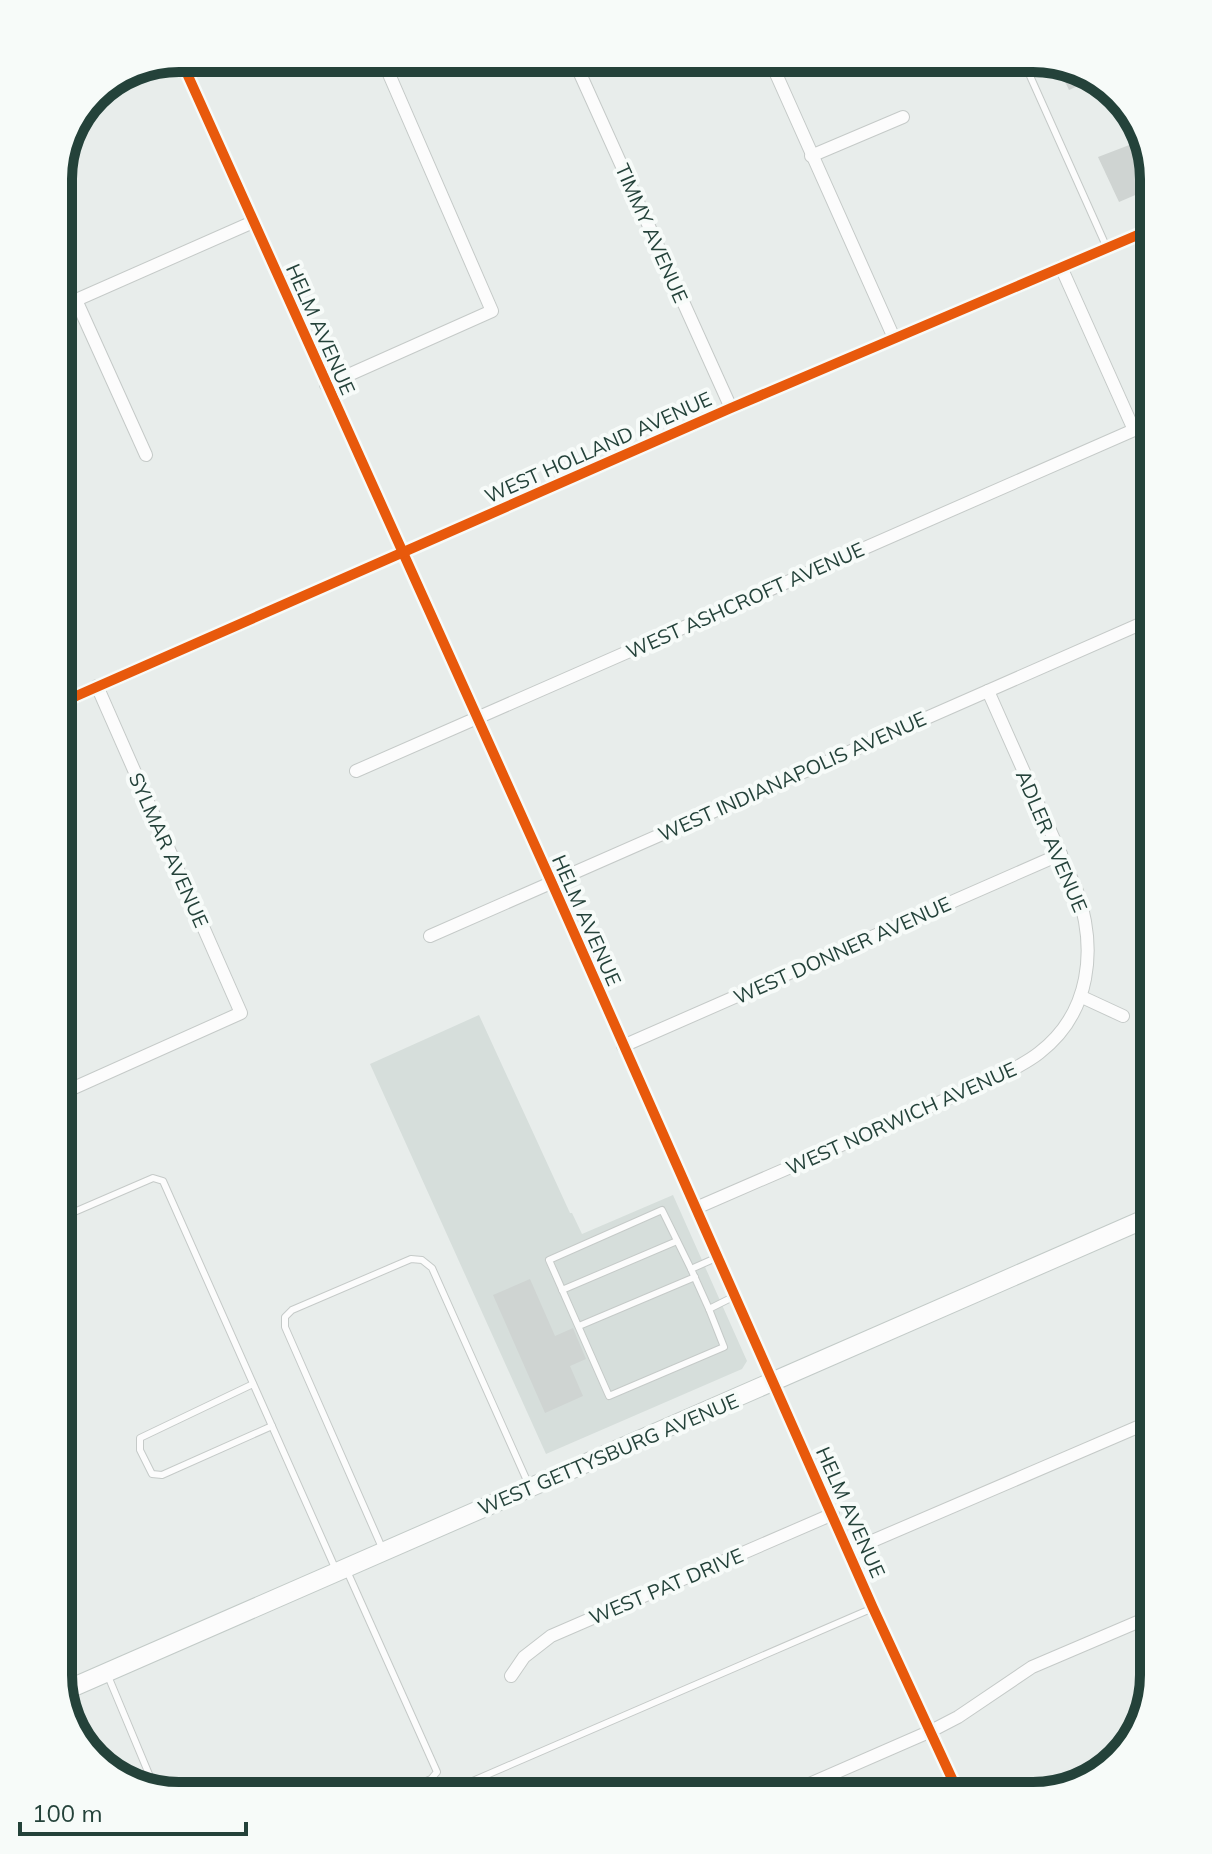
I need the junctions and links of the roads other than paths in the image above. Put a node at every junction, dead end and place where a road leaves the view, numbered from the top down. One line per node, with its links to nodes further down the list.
1 (186, 72): 8 (street, HELM AVENUE)
2 (388, 72): 15 (street)
3 (579, 72): 16 (street, TIMMY AVENUE)
4 (775, 72): 7 (street)
5 (1028, 72): 10 (lane)
6 (903, 117): 7 (street)
7 (811, 156): 14 (street)
8 (253, 222): 12 (street); 15 (street, HELM AVENUE)
9 (1140, 234): 10 (street, WEST HOLLAND AVENUE)
10 (1107, 248): 11 (street, WEST HOLLAND AVENUE)
11 (1061, 267): 14 (street, WEST HOLLAND AVENUE); 18 (street)
12 (76, 300): 13 (street); 19 (street)
13 (72, 302)
14 (894, 338): 16 (street, WEST HOLLAND AVENUE)
15 (326, 385): 20 (street, HELM AVENUE)
16 (731, 408): 20 (street, WEST HOLLAND AVENUE)
17 (1140, 429): 18 (street, WEST ASHCROFT AVENUE)
18 (1134, 430): 25 (street, WEST ASHCROFT AVENUE)
19 (146, 455)
20 (401, 553): 22 (street, WEST HOLLAND AVENUE); 25 (street, HELM AVENUE)
21 (1140, 624): 23 (street, WEST INDIANAPOLIS AVENUE)
22 (97, 686): 24 (street, WEST HOLLAND AVENUE); 33 (street, SYLMAR AVENUE)
23 (988, 691): 27 (street, ADLER AVENUE); 28 (street, WEST INDIANAPOLIS AVENUE)
24 (72, 698)
25 (476, 717): 26 (street, WEST ASHCROFT AVENUE); 28 (street, HELM AVENUE)
26 (356, 771)
27 (1061, 854): 30 (street, ADLER AVENUE); 32 (street, WEST DONNER AVENUE)
28 (551, 881): 29 (street, WEST INDIANAPOLIS AVENUE); 32 (street, HELM AVENUE)
29 (430, 936)
30 (1082, 997): 31 (street); 34 (street, WEST NORWICH AVENUE)
31 (1123, 1016)
32 (623, 1046): 34 (street, HELM AVENUE)
33 (72, 1089)
34 (696, 1208): 38 (street, HELM AVENUE)
35 (72, 1213): 46 (lane)
36 (1140, 1221): 45 (street, WEST GETTYSBURG AVENUE)
37 (677, 1241): 39 (lane); 41 (lane); 41 (lane)
38 (718, 1257): 39 (lane); 42 (street, HELM AVENUE)
39 (691, 1269): 40 (lane)
40 (695, 1277): 43 (lane); 44 (lane)
41 (562, 1290): 44 (lane)
42 (735, 1296): 43 (lane); 45 (street, HELM AVENUE)
43 (709, 1309): 44 (lane)
44 (579, 1326)
45 (774, 1383): 49 (street, WEST GETTYSBURG AVENUE); 50 (street, HELM AVENUE)
46 (253, 1384): 47 (lane); 47 (lane)
47 (272, 1426): 53 (lane)
48 (1140, 1426): 52 (street)
49 (529, 1487): 51 (street, WEST GETTYSBURG AVENUE); 51 (lane)
50 (833, 1514): 52 (street, HELM AVENUE); 57 (street, WEST PAT DRIVE)
51 (384, 1551): 53 (street, WEST GETTYSBURG AVENUE)
52 (849, 1551): 54 (street, HELM AVENUE)
53 (341, 1569): 56 (street, WEST GETTYSBURG AVENUE); 61 (lane)
54 (873, 1608): 59 (street, HELM AVENUE); 62 (lane)
55 (1140, 1621): 59 (street)
56 (107, 1672): 58 (street, WEST GETTYSBURG AVENUE); 60 (lane)
57 (511, 1676)
58 (73, 1687)
59 (931, 1731): 63 (street); 64 (street, HELM AVENUE)
60 (151, 1778)
61 (424, 1782)
62 (470, 1782)
63 (814, 1782)
64 (954, 1782)

